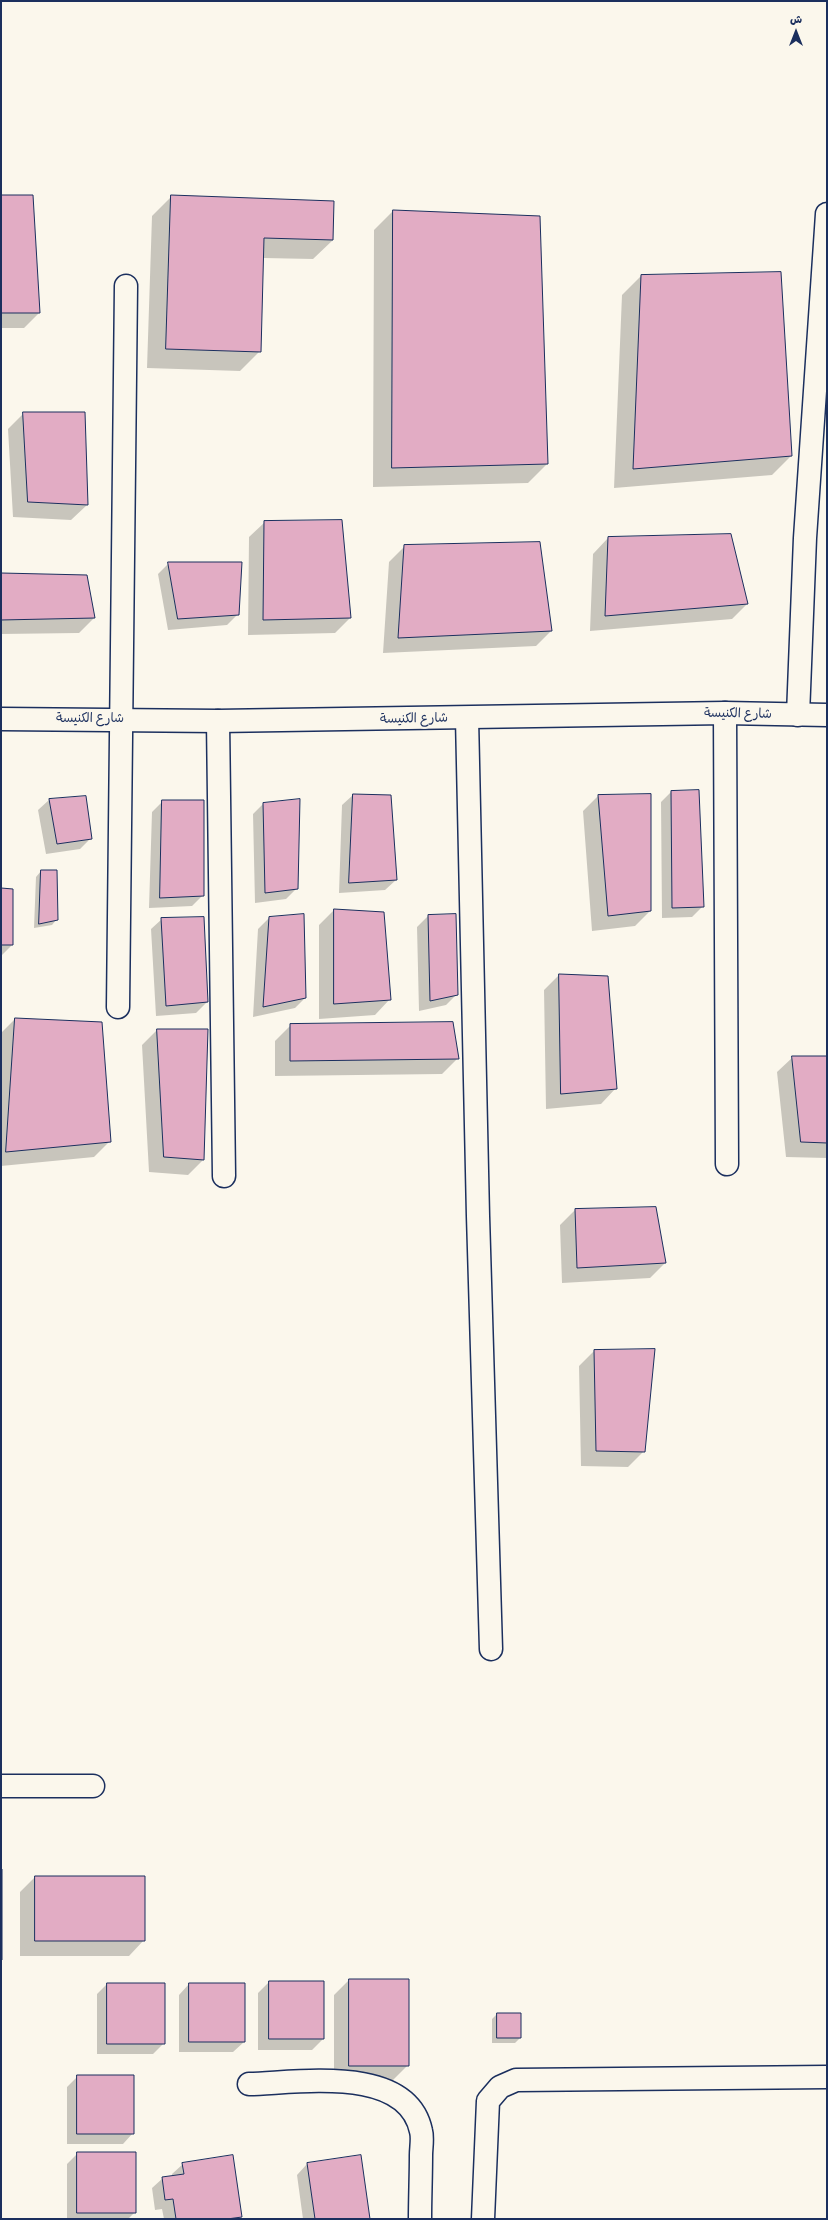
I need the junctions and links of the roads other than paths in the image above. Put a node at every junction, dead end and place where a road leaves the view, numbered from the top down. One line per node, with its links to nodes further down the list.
1 (827, 214): 4 (street)
2 (126, 286): 8 (street)
3 (725, 713): 4 (street, شارع الكنيسة); 6 (street, شارع الكنيسة); 11 (street)
4 (798, 715): 5 (street, شارع الكنيسة)
5 (827, 715)
6 (467, 718): 9 (street, شارع الكنيسة); 13 (street)
7 (1, 719): 8 (street, شارع الكنيسة)
8 (121, 719): 9 (street, شارع الكنيسة); 10 (street)
9 (218, 721): 12 (street)
10 (118, 1007)
11 (727, 1164)
12 (224, 1176)
13 (491, 1648)
14 (1, 1786): 15 (street)
15 (93, 1786)
16 (827, 2077): 19 (street)
17 (249, 2084): 18 (street)
18 (420, 2219)
19 (483, 2219)

